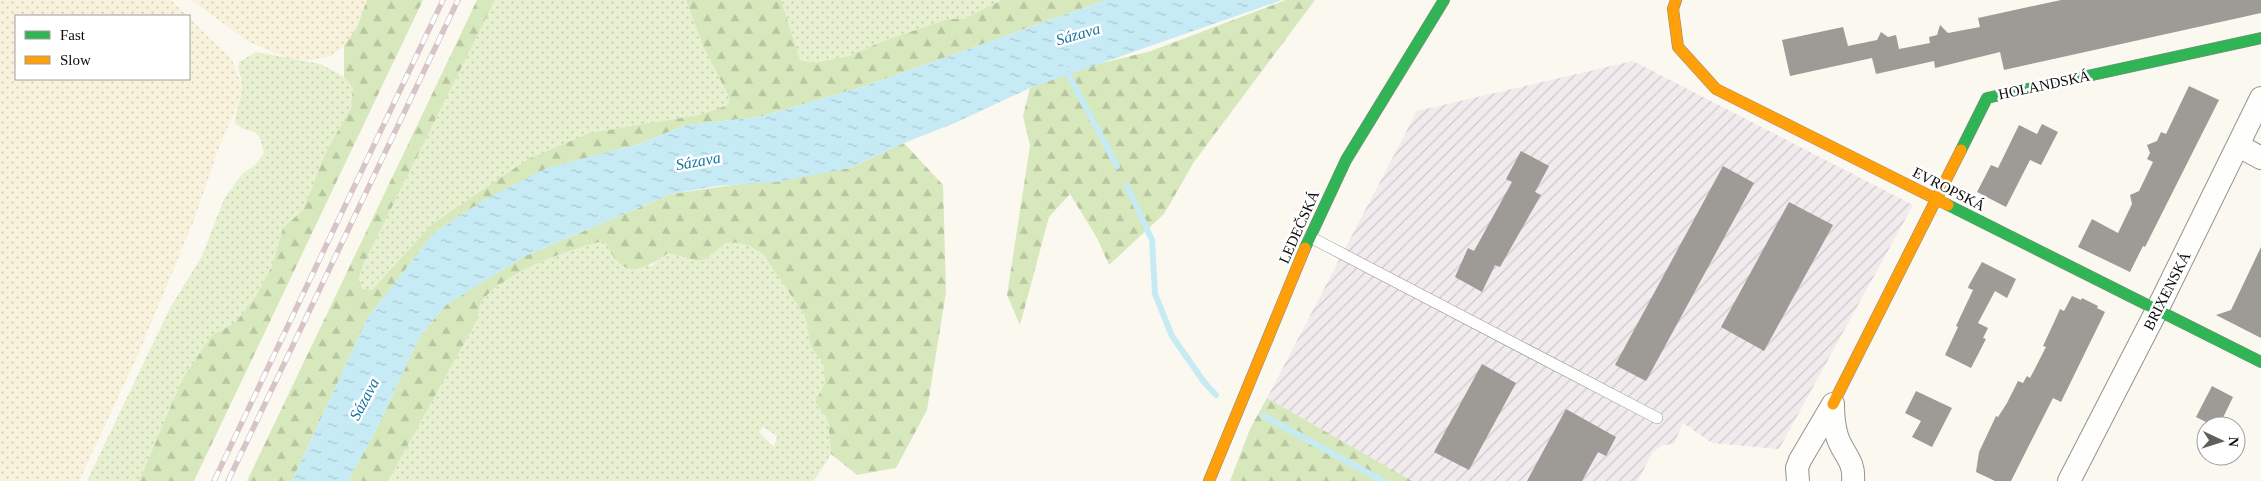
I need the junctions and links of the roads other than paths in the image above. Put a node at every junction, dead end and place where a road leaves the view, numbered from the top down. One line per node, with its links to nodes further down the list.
1 (1444, 0): 8 (street, LEDEČSKÁ)
2 (1676, 0): 7 (street, EVROPSKÁ)
3 (2261, 38): 7 (street, HOLANDSKÁ)
4 (2261, 98): 5 (street, BRIXENSKÁ)
5 (2239, 146): 6 (street); 9 (street, BRIXENSKÁ)
6 (2261, 158)
7 (1937, 199): 9 (street, EVROPSKÁ); 11 (street, HOLANDSKÁ)
8 (1310, 237): 12 (lane); 13 (street, LEDEČSKÁ)
9 (2157, 310): 10 (street, EVROPSKÁ); 16 (street, BRIXENSKÁ)
10 (2261, 362)
11 (1833, 404): 14 (street, HOLANDSKÁ); 15 (street)
12 (1657, 418)
13 (1209, 481)
14 (1798, 481)
15 (1853, 481)
16 (2069, 481)

